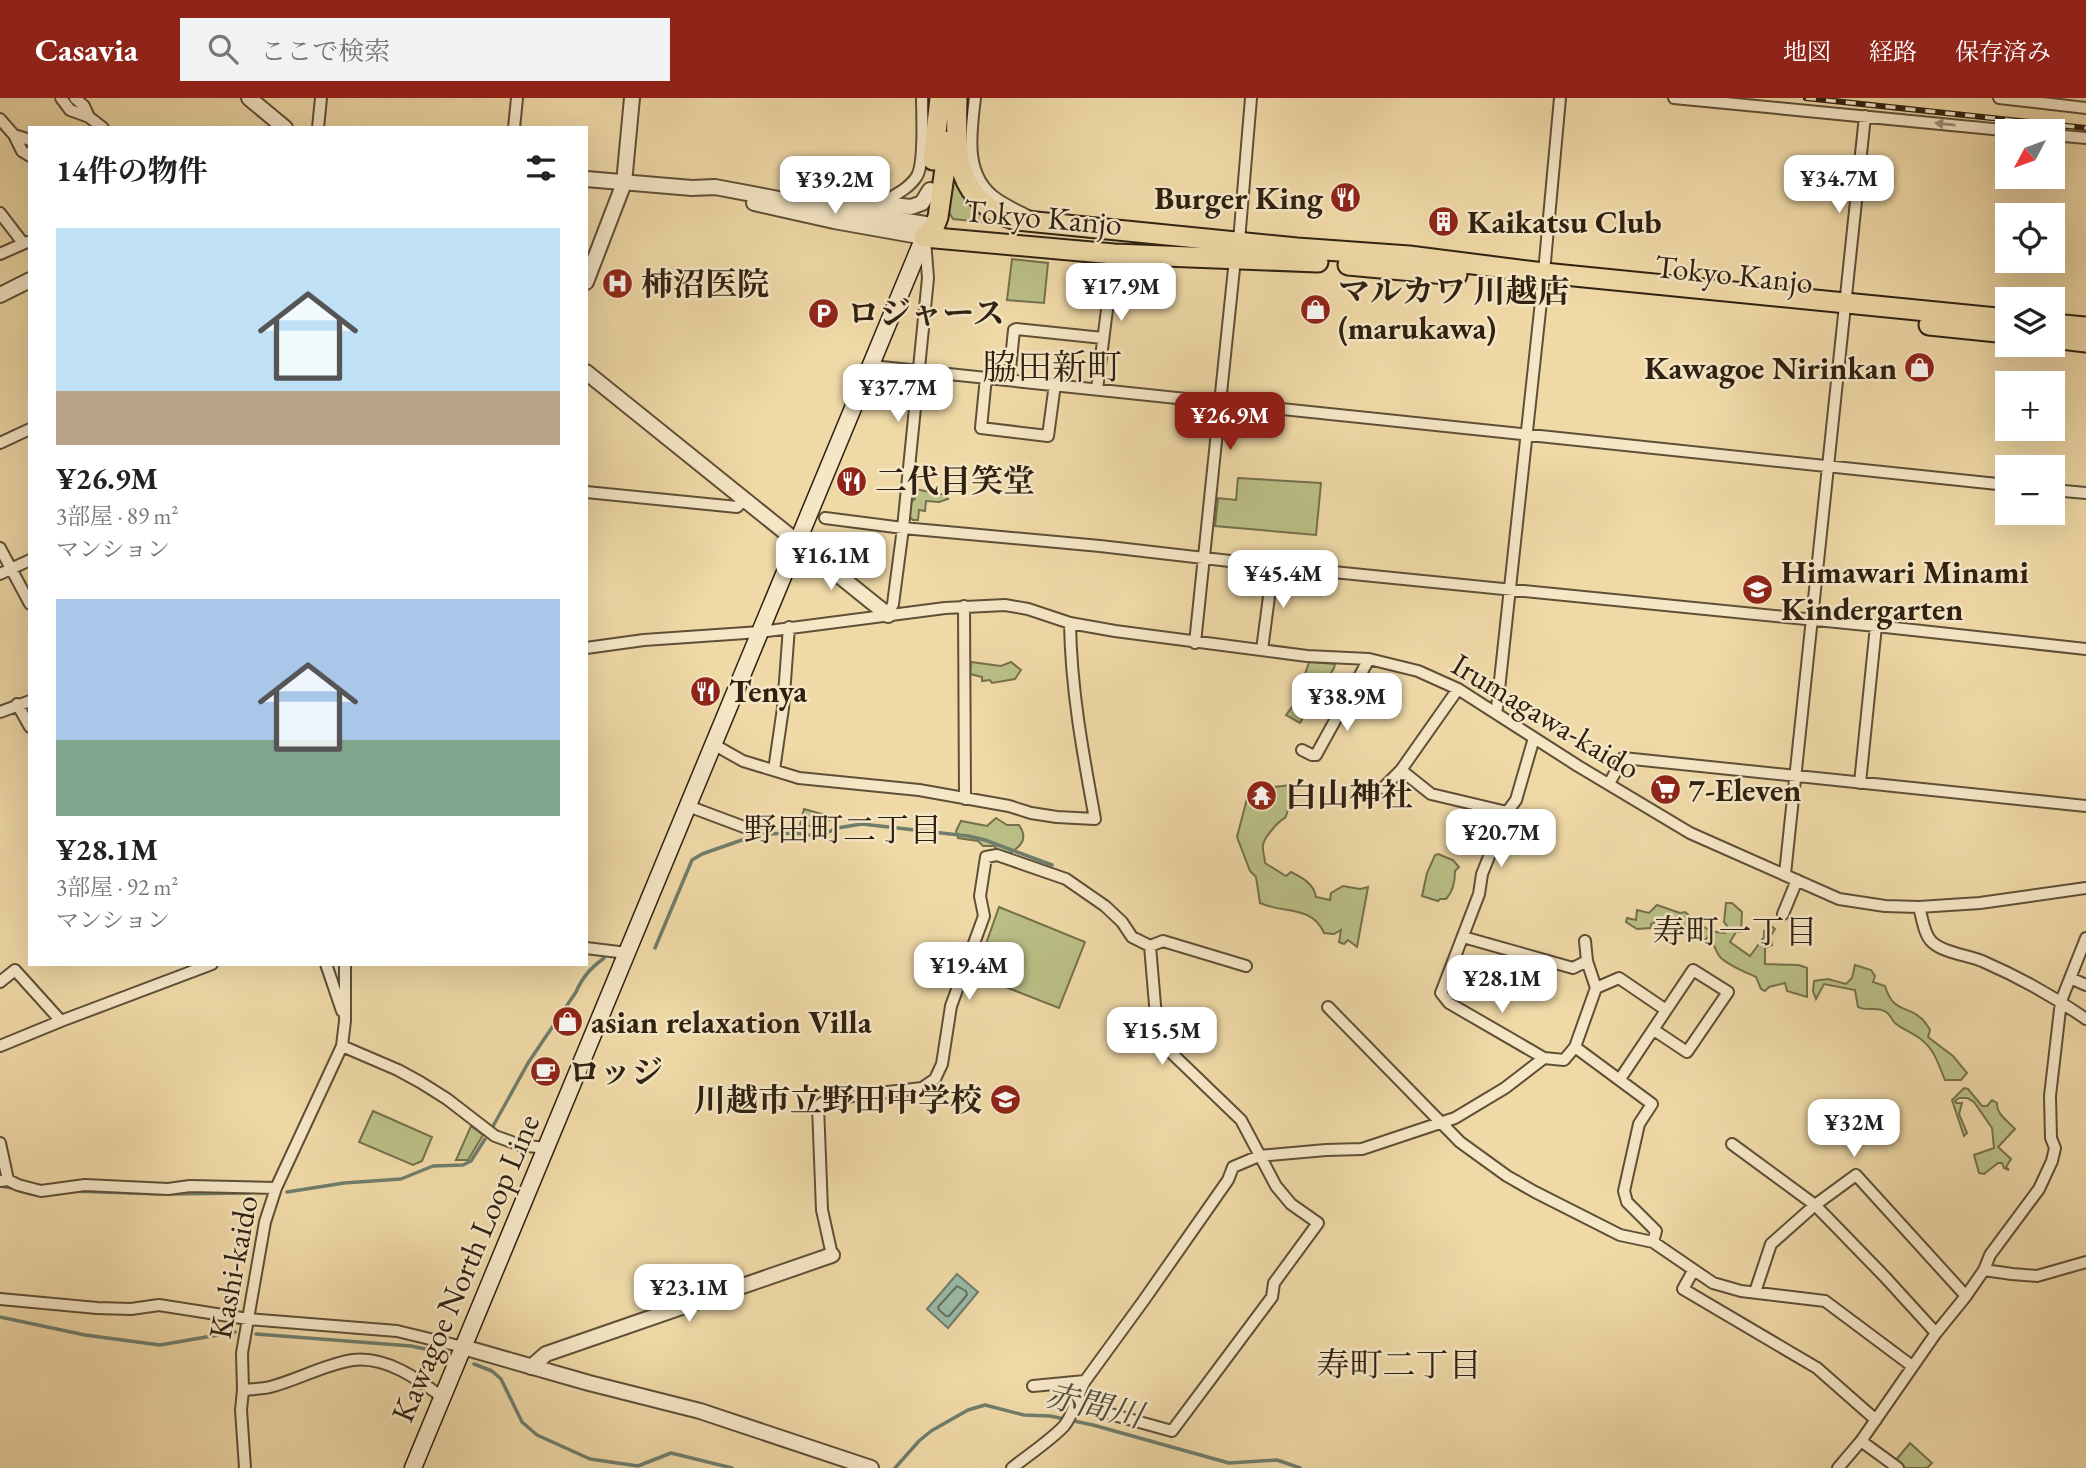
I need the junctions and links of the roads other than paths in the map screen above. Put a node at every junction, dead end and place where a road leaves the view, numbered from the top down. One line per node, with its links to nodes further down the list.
1 (61, 98): 17 (street)
2 (75, 98): 17 (street)
3 (249, 98): 20 (street)
4 (321, 98): 21 (street)
5 (517, 98): 22 (street)
6 (632, 98): 30 (street)
7 (922, 98): 34 (street)
8 (940, 98): 33 (highway, Tokyo Kanjo)
9 (956, 98): 36 (highway, Tokyo Kanjo); 37 (highway)
10 (975, 98): 36 (street)
11 (1251, 98): 40 (street)
12 (1560, 98): 44 (street)
13 (1674, 98): 16 (street)
14 (1999, 98): 15 (street)
15 (2086, 108)
16 (1865, 116): 23 (street, one-way to 16); 47 (street)
17 (89, 117): 19 (street)
18 (0, 119): 24 (street)
19 (100, 126)
20 (283, 126)
21 (318, 126)
22 (514, 126)
23 (1995, 129)
24 (14, 135): 27 (street); 28 (street)
25 (2065, 136): 26 (street)
26 (2086, 138)
27 (28, 139)
28 (28, 155)
29 (588, 179): 30 (street)
30 (624, 183): 32 (street); 43 (street)
31 (715, 187): 32 (street); 34 (street); 37 (street)
32 (692, 188): 37 (street)
33 (930, 190): 34 (street); 37 (highway, Tokyo Kanjo)
34 (881, 203)
35 (0, 213): 38 (street)
36 (1039, 222): 40 (highway, Tokyo Kanjo)
37 (928, 229): 39 (highway); 42 (highway, Tokyo Kanjo); 55 (main road, Kawagoe North Loop Line); 56 (street)
38 (26, 242): 41 (street)
39 (1297, 248): 40 (highway, Tokyo Kanjo); 44 (highway, Tokyo Kanjo)
40 (1237, 250): 42 (highway, Tokyo Kanjo); 44 (highway, Tokyo Kanjo); 62 (street)
41 (0, 254)
42 (1114, 254): 52 (street)
43 (588, 277)
44 (1543, 278): 47 (highway, Tokyo Kanjo); 64 (street)
45 (28, 281): 46 (street)
46 (0, 295)
47 (1844, 309): 48 (highway, Tokyo Kanjo); 51 (highway, Tokyo Kanjo); 66 (street)
48 (1995, 318)
49 (2065, 325): 50 (highway)
50 (2086, 327)
51 (1995, 331)
52 (1103, 338): 59 (street); 61 (street)
53 (2065, 339): 54 (highway)
54 (2086, 342)
55 (872, 366): 56 (street); 74 (main road, Kawagoe North Loop Line)
56 (919, 370): 58 (street); 73 (street)
57 (588, 374): 71 (street)
58 (986, 377): 59 (street); 60 (street)
59 (1009, 379): 60 (street)
60 (1055, 384): 61 (street)
61 (1097, 389): 62 (street)
62 (1220, 403): 64 (street); 76 (street)
63 (28, 430): 65 (street)
64 (1526, 434): 66 (street); 81 (street)
65 (0, 443)
66 (1829, 465): 67 (street); 85 (street)
67 (1995, 484)
68 (2065, 491): 70 (street)
69 (588, 492): 71 (street)
70 (2086, 493)
71 (745, 499): 74 (street)
72 (825, 518): 73 (street)
73 (903, 528): 76 (street); 84 (street)
74 (797, 542): 84 (street); 89 (main road, Kawagoe North Loop Line)
75 (0, 548): 79 (street)
76 (1203, 558): 78 (street); 90 (street)
77 (28, 561): 79 (street)
78 (1273, 566): 81 (street); 93 (street)
79 (10, 568): 80 (street); 82 (street)
80 (0, 574)
81 (1509, 589): 85 (street); 99 (street)
82 (28, 600)
83 (964, 606): 84 (street, Irumagawa-kaido); 86 (street, Irumagawa-kaido); 110 (street)
84 (888, 615): 88 (street, Irumagawa-kaido)
85 (1812, 620): 87 (street); 106 (street)
86 (1070, 623): 90 (street, Irumagawa-kaido); 110 (street)
87 (1876, 626): 92 (street); 107 (street)
88 (789, 627): 89 (street, Irumagawa-kaido); 104 (street)
89 (760, 632): 91 (street, Irumagawa-kaido); 102 (main road, Kawagoe North Loop Line)
90 (1195, 642): 93 (street, Irumagawa-kaido)
91 (588, 648)
92 (2086, 649)
93 (1262, 650): 94 (street, Irumagawa-kaido)
94 (1369, 659): 95 (street, Irumagawa-kaido); 103 (street)
95 (1458, 689): 99 (street, Irumagawa-kaido); 105 (street)
96 (28, 701): 97 (street)
97 (17, 704): 98 (street); 100 (street)
98 (0, 712)
99 (1495, 712): 101 (street, Irumagawa-kaido)
100 (28, 723)
101 (1534, 738): 108 (street, Irumagawa-kaido); 113 (street)
102 (713, 744): 104 (street); 111 (main road, Kawagoe North Loop Line)
103 (1302, 750)
104 (774, 770): 110 (street)
105 (1401, 770): 109 (street); 113 (street)
106 (1796, 776): 107 (street); 108 (street); 115 (street)
107 (1860, 783): 112 (street)
108 (1609, 784): 115 (street, Irumagawa-kaido)
109 (1383, 788)
110 (965, 799)
111 (688, 806): 114 (street); 125 (main road, Kawagoe North Loop Line)
112 (2086, 806)
113 (1507, 812): 120 (street)
114 (759, 823)
115 (1785, 874): 116 (street, Irumagawa-kaido)
116 (1797, 880): 118 (street, Irumagawa-kaido); 119 (street)
117 (2086, 888): 118 (street, Irumagawa-kaido)
118 (1919, 907): 135 (street)
119 (1783, 914)
120 (1463, 937): 126 (street); 145 (street)
121 (2086, 938): 131 (street)
122 (1585, 941): 126 (street)
123 (1150, 946): 127 (street); 151 (street); 156 (street)
124 (588, 948): 125 (street)
125 (627, 953): 150 (main road, Kawagoe North Loop Line)
126 (1587, 961): 134 (street)
127 (1247, 965)
128 (207, 966): 140 (street)
129 (327, 966): 139 (street)
130 (345, 966): 139 (street, Kashi-kaido)
131 (2070, 978): 133 (street); 135 (street)
132 (0, 982): 140 (street)
133 (2086, 985)
134 (1596, 988): 137 (street); 144 (street)
135 (2061, 1001): 138 (street); 158 (street)
136 (1328, 1007): 147 (street)
137 (1666, 1010): 141 (street); 141 (street)
138 (2086, 1019)
139 (345, 1020): 143 (street, Kashi-kaido)
140 (61, 1021): 142 (street)
141 (1654, 1030): 146 (street)
142 (0, 1046)
143 (342, 1046): 150 (street); 153 (street, Kashi-kaido)
144 (1575, 1047): 145 (street); 146 (street)
145 (1544, 1058): 147 (street)
146 (1620, 1079): 155 (street)
147 (1438, 1122): 151 (street); 155 (street)
148 (0, 1143): 152 (street)
149 (1732, 1144): 154 (street)
150 (545, 1149): 165 (main road, Kawagoe North Loop Line)
151 (1259, 1156): 168 (street); 172 (street)
152 (4, 1180): 153 (street)
153 (276, 1188): 163 (street, Kashi-kaido)
154 (1815, 1205): 160 (street); 161 (street); 164 (street)
155 (1653, 1242): 159 (street)
156 (832, 1255): 167 (street)
157 (2086, 1262): 158 (street)
158 (1984, 1270): 161 (street)
159 (1693, 1271): 160 (street); 173 (street)
160 (1755, 1292): 166 (street)
161 (1966, 1296): 164 (street)
162 (0, 1298): 163 (street)
163 (248, 1319): 165 (street); 170 (street, Kashi-kaido)
164 (1936, 1333): 166 (street)
165 (463, 1347): 167 (street); 171 (main road, Kawagoe North Loop Line)
166 (1912, 1366): 173 (street)
167 (531, 1367): 177 (street)
168 (1084, 1381): 169 (street); 172 (street)
169 (1033, 1386)
170 (243, 1390): 171 (street); 175 (street, Kashi-kaido)
171 (442, 1397): 176 (main road, Kawagoe North Loop Line)
172 (1072, 1410): 178 (street)
173 (1876, 1420): 174 (street)
174 (1861, 1441): 179 (street); 180 (street)
175 (245, 1468)
176 (413, 1468)
177 (872, 1468)
178 (1012, 1468)
179 (1838, 1468)
180 (1898, 1468)

